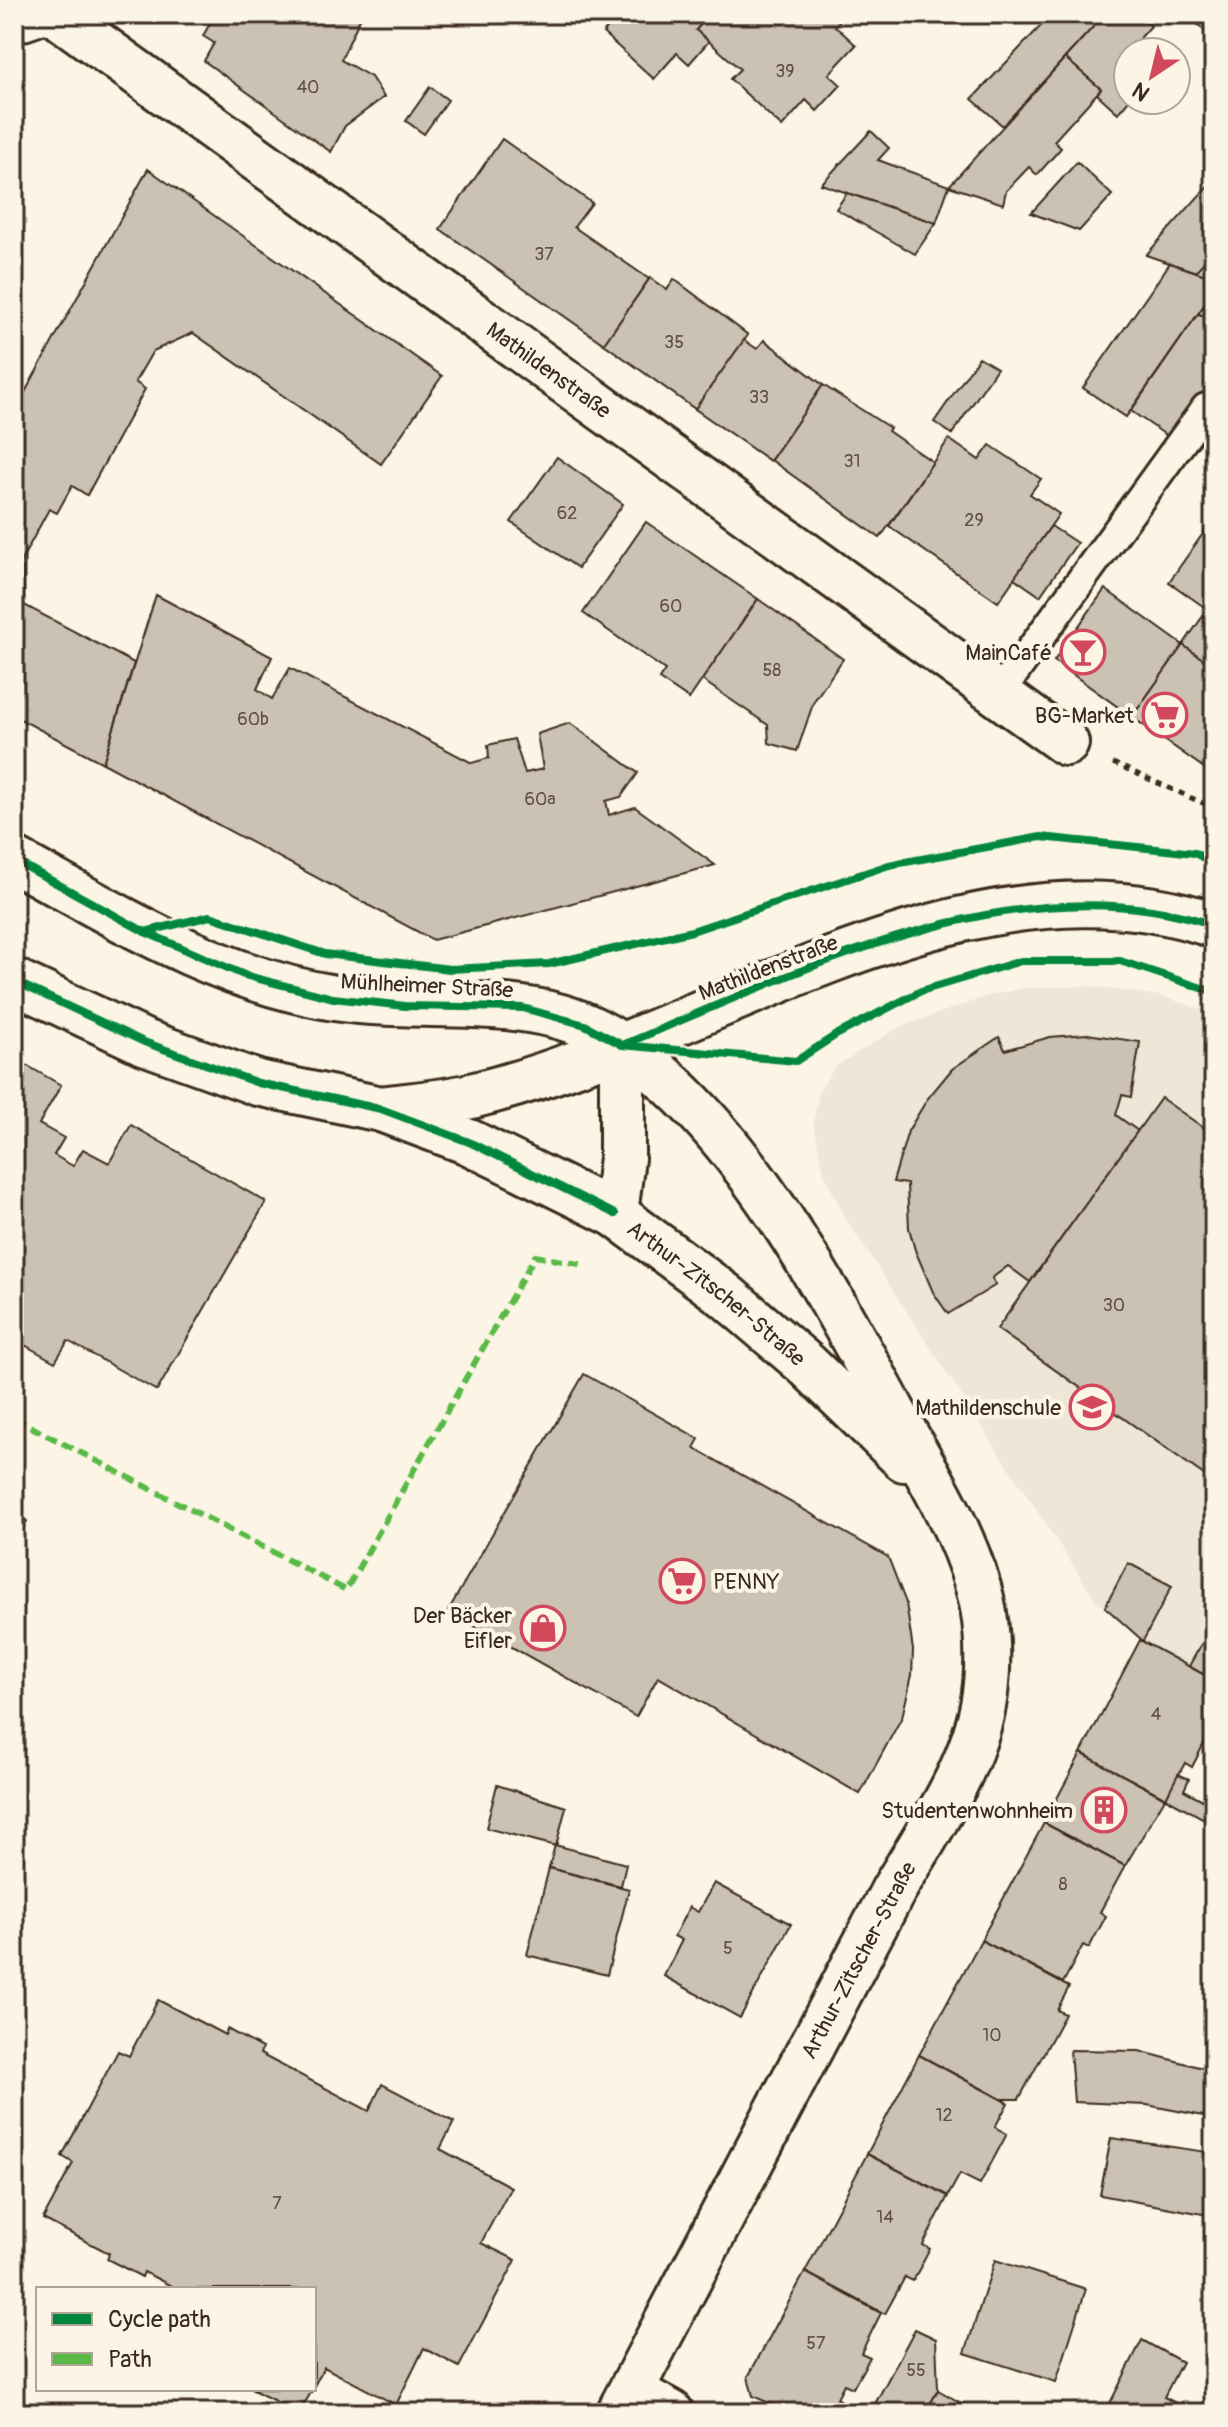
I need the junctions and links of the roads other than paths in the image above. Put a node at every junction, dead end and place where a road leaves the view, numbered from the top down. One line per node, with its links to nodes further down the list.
1 (34, 14): 3 (main road)
2 (56, 14): 5 (main road, Mathildenstraße)
3 (14, 21)
4 (1206, 408): 5 (lane)
5 (998, 695): 6 (main road, Mathildenstraße)
6 (1066, 743)
7 (14, 860): 10 (main road, Mühlheimer Straße)
8 (1214, 925): 10 (main road, Mathildenstraße)
9 (14, 981): 11 (main road)
10 (622, 1045): 11 (main road, Mathildenstraße); 12 (main road); 13 (main road, Arthur-Zitscher-Straße)
11 (381, 1109): 12 (main road, Arthur-Zitscher-Straße)
12 (615, 1214): 13 (main road, Arthur-Zitscher-Straße)
13 (935, 1489): 14 (main road, Arthur-Zitscher-Straße)
14 (625, 2402): 15 (main road)
15 (671, 2413)

